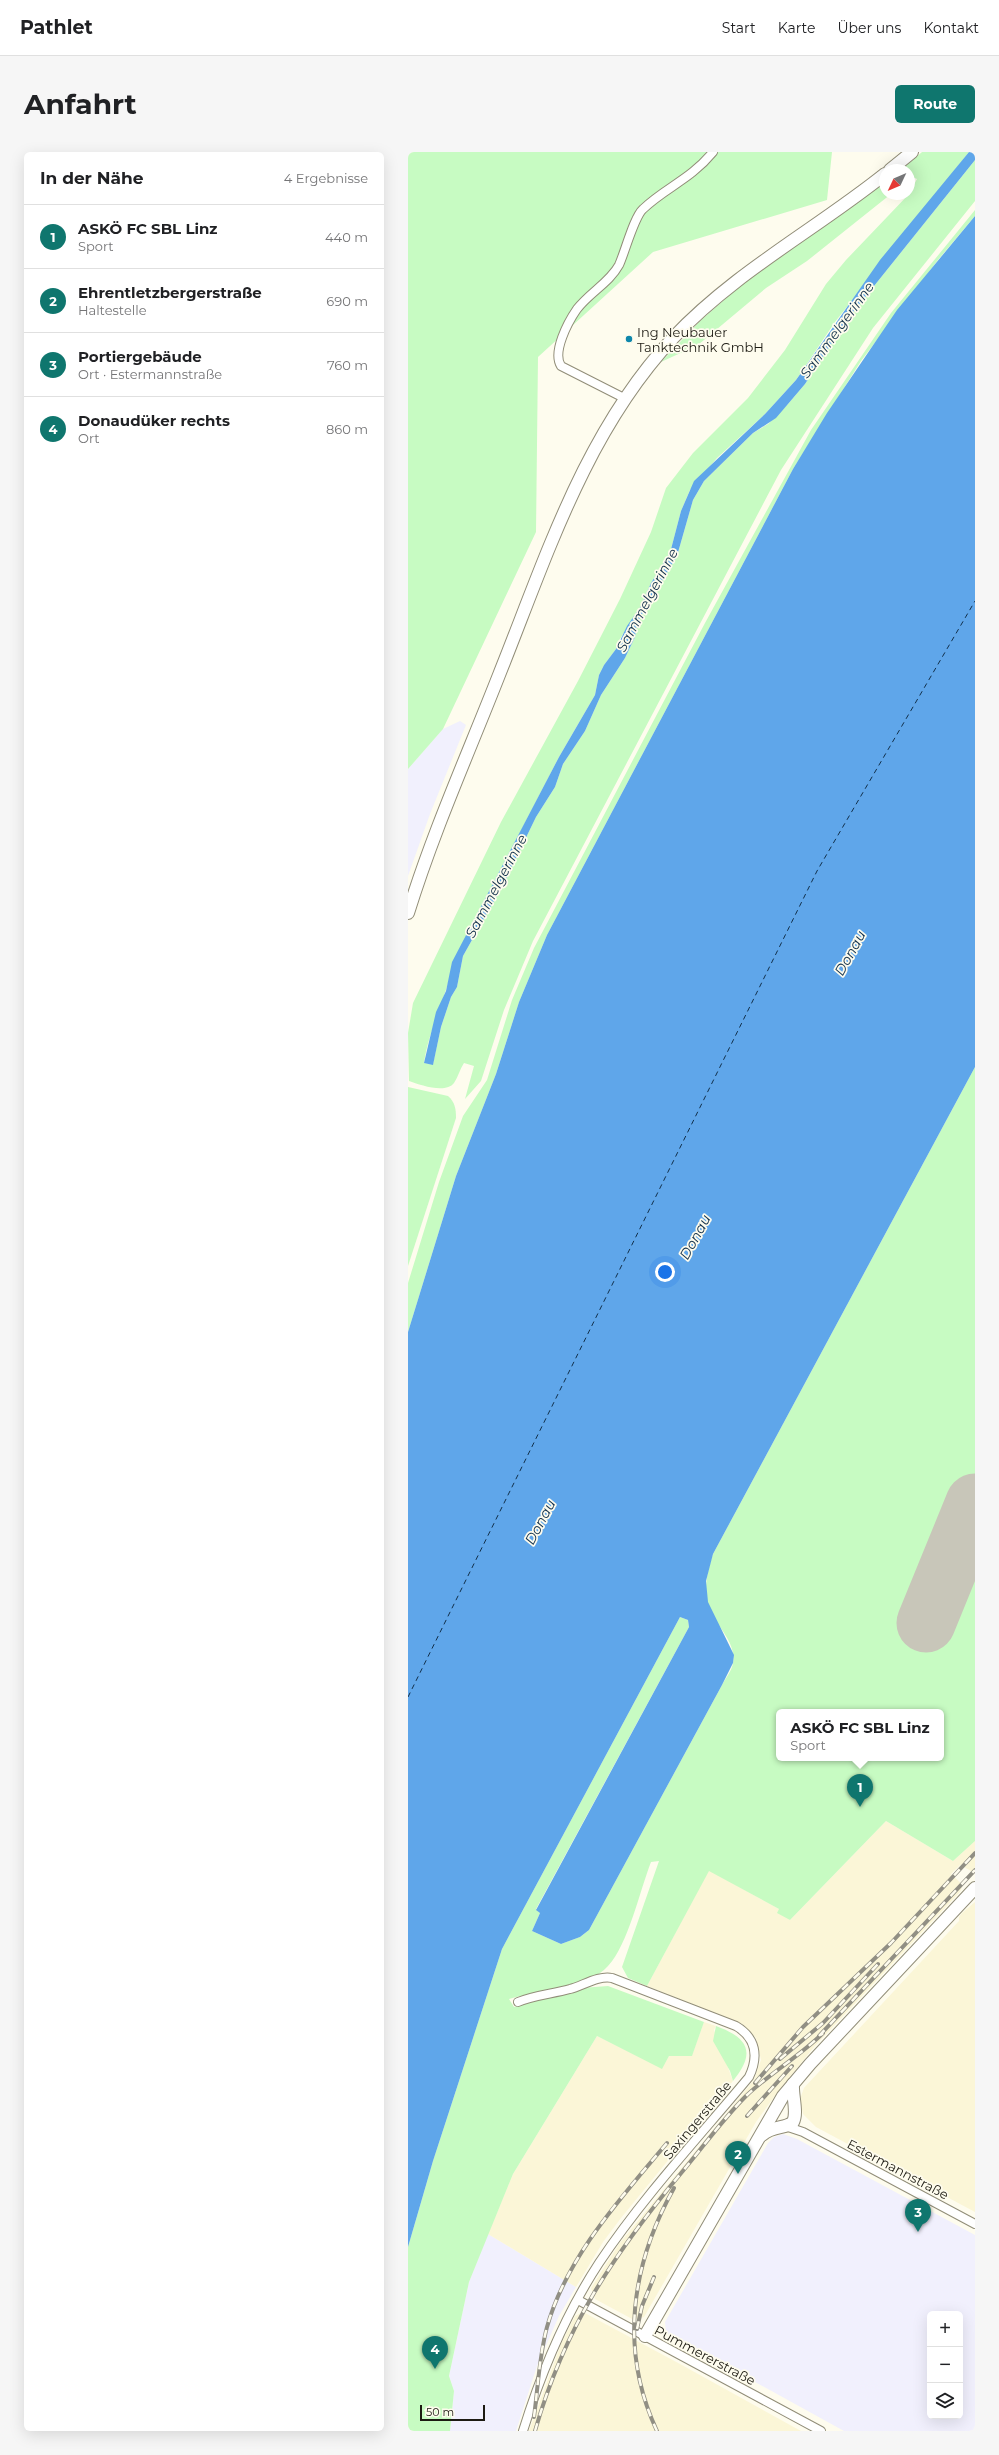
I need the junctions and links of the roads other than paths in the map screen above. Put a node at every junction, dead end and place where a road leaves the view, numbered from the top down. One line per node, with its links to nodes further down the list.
1 (713, 152): 5 (street)
2 (912, 152): 3 (main road)
3 (897, 164)
4 (879, 178): 5 (main road)
5 (624, 398): 6 (main road)
6 (408, 913)
7 (975, 1888): 9 (main road)
8 (518, 2002): 16 (street, Saxingerstraße)
9 (793, 2084): 10 (main road); 11 (main road)
10 (774, 2110): 11 (main road); 12 (main road); 14 (main road)
11 (795, 2112): 12 (main road); 13 (street, Estermannstraße)
12 (783, 2126): 13 (street, Estermannstraße); 14 (main road)
13 (810, 2135): 15 (street, Estermannstraße)
14 (760, 2136): 17 (main road)
15 (975, 2224)
16 (578, 2300): 17 (street, Pummererstraße); 18 (street, Saxingerstraße)
17 (645, 2336): 19 (street, Pummererstraße)
18 (523, 2431)
19 (821, 2431)

